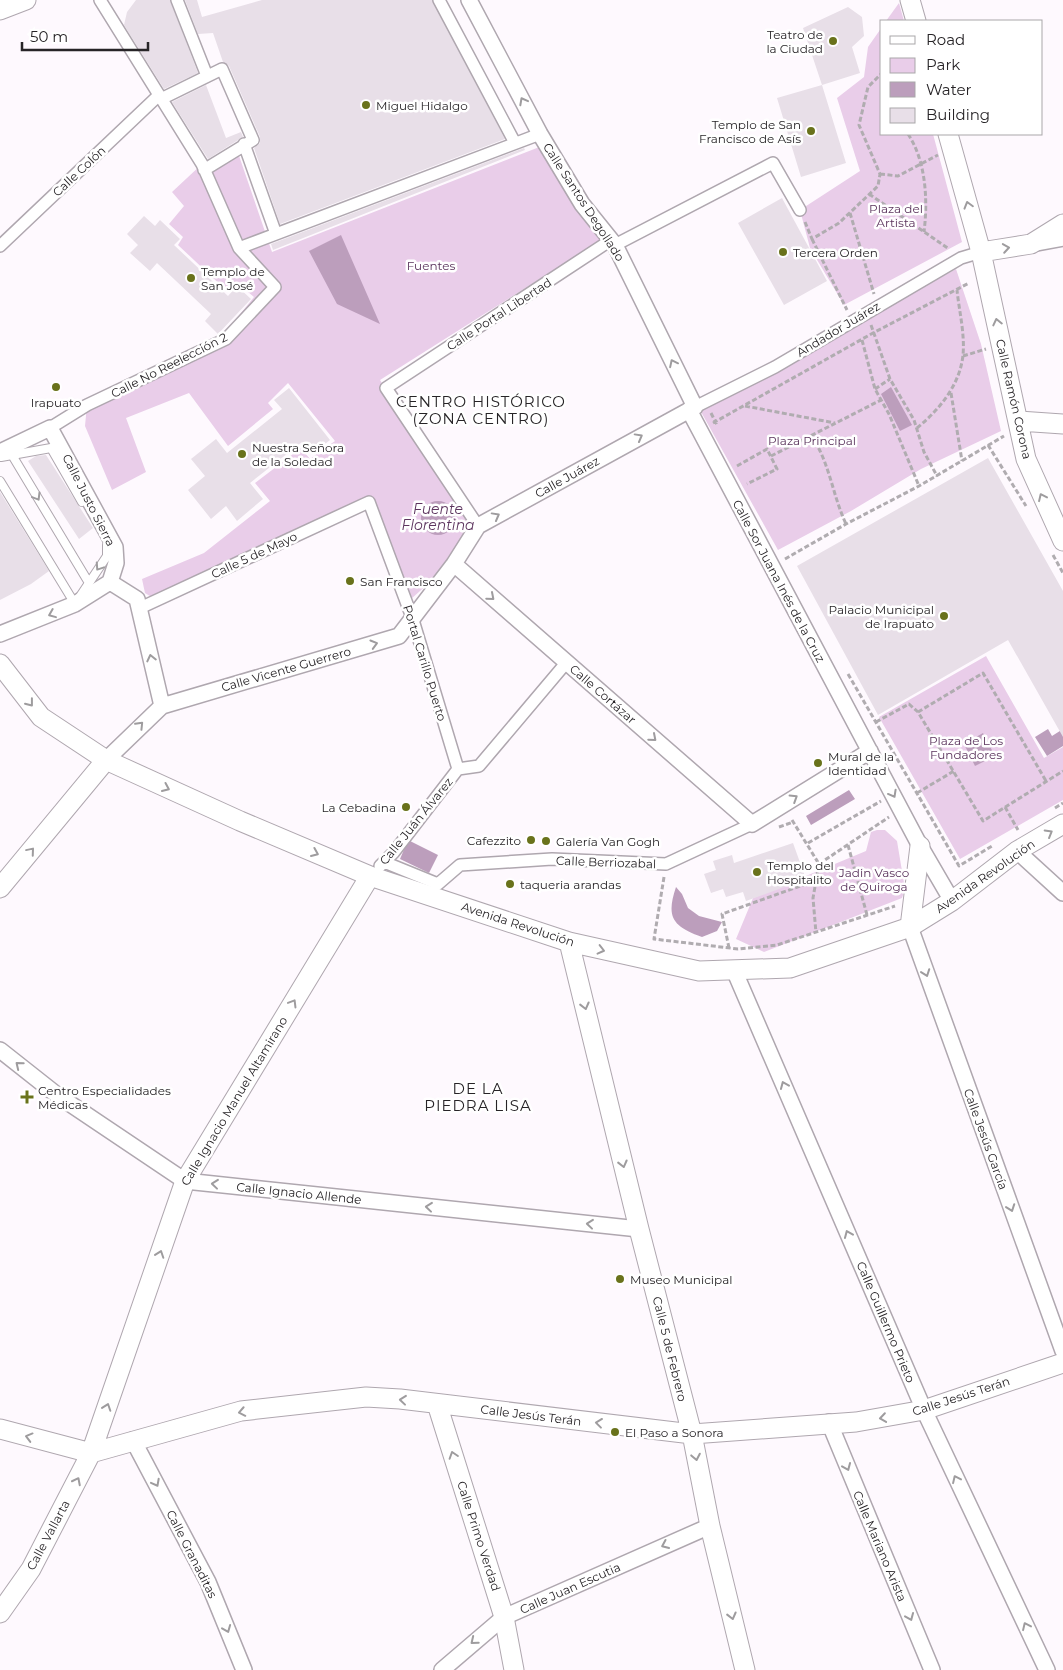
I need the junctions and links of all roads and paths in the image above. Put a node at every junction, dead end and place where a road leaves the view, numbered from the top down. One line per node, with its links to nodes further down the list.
1 (26, 0): 7 (street)
2 (100, 0): 11 (street)
3 (177, 0): 9 (street)
4 (439, 0): 15 (street)
5 (469, 0): 12 (street, Calle Santos Degollado, one-way to 5)
6 (910, 0): 8 (street)
7 (0, 10)
8 (916, 20)
9 (207, 76): 11 (street, Calle Colón); 16 (street)
10 (880, 76): 19 (path)
11 (160, 98): 18 (street); 30 (street, Calle Colón)
12 (540, 134): 15 (street); 28 (street, Calle Santos Degollado)
13 (909, 135): 17 (path)
14 (949, 141): 17 (path); 32 (street, Calle Ramón Corona, one-way to 14)
15 (515, 143): 25 (street)
16 (244, 144): 18 (street); 25 (street)
17 (921, 165): 19 (path); 24 (path)
18 (204, 170): 31 (street)
19 (880, 174): 20 (path)
20 (869, 194): 22 (path); 24 (path)
21 (800, 210): 27 (path); 28 (street, Calle Portal Libertad)
22 (850, 213): 27 (path); 37 (path)
23 (1063, 224): 29 (street)
24 (924, 232): 33 (path)
25 (276, 234): 31 (street)
26 (1063, 238): 29 (street)
27 (812, 239): 39 (path)
28 (613, 243): 49 (street, Calle Santos Degollado, one-way to 28); 70 (street, Calle Portal Libertad)
29 (1031, 244): 32 (street, one-way to 29)
30 (0, 246)
31 (239, 248): 53 (street, Calle No Reelección 2)
32 (981, 252): 33 (street, Andador Juárez); 52 (street, Calle Ramón Corona, one-way to 32)
33 (961, 258): 34 (path); 37 (street, Andador Juárez)
34 (970, 283): 35 (path); 36 (path)
35 (957, 289): 40 (path); 43 (path)
36 (973, 292)
37 (878, 306): 38 (street, Andador Juárez)
38 (867, 313): 39 (street, Andador Juárez); 40 (path)
39 (852, 320): 49 (street, Andador Juárez)
40 (873, 333): 41 (path); 44 (path)
41 (862, 340): 45 (path); 48 (path)
42 (990, 348): 43 (path)
43 (963, 356): 46 (path)
44 (890, 379): 45 (path); 54 (path)
45 (874, 389): 47 (path)
46 (950, 392): 54 (path); 61 (path)
47 (881, 400): 50 (path); 66 (path)
48 (744, 406): 50 (path); 55 (path)
49 (692, 408): 55 (street, Calle Sor Juana Inés de la Cruz); 70 (street, Calle Juárez, one-way to 49)
50 (836, 423): 56 (path)
51 (1063, 424): 52 (street)
52 (1015, 426): 57 (path); 71 (street, Calle Ramón Corona, one-way to 52)
53 (50, 428): 58 (street); 75 (street, Calle Justo Sierra)
54 (916, 428): 63 (path)
55 (700, 430): 87 (street, Calle Sor Juana Inés de la Cruz)
56 (811, 435): 59 (path); 69 (path)
57 (988, 445): 61 (path); 68 (path)
58 (6, 454): 60 (lane); 76 (lane, one-way to 76); 76 (lane, one-way to 76)
59 (771, 456): 62 (path); 65 (path)
60 (0, 457)
61 (962, 461): 63 (path)
62 (737, 466)
63 (937, 476): 66 (path)
64 (0, 481): 77 (lane)
65 (747, 484)
66 (919, 486): 69 (path)
67 (369, 502): 78 (street, Calle 5 de Mayo); 79 (street, Portal Carillo Puerto)
68 (1027, 507)
69 (846, 524): 73 (path)
70 (478, 526): 72 (street, Calle Juárez)
71 (1056, 544): 74 (path)
72 (454, 564): 79 (street, Calle Vicente Guerrero); 81 (street, Calle Cortázar, one-way to 81)
73 (789, 567)
74 (1063, 573)
75 (110, 582): 77 (street); 78 (street)
76 (89, 583): 77 (lane)
77 (75, 604): 80 (street, one-way to 80)
78 (140, 608): 84 (street, one-way to 78)
79 (413, 620): 84 (street, Calle Vicente Guerrero, one-way to 79); 89 (street, Portal Carillo Puerto)
80 (0, 634)
81 (566, 662): 89 (street, Calle Juán Álvarez); 98 (street, Calle Cortázar, one-way to 98)
82 (0, 664): 88 (street, Avenida Revolución, one-way to 88)
83 (848, 673): 86 (path)
84 (162, 706): 88 (street, Calle Vicente Guerrero, one-way to 84)
85 (918, 712): 86 (path); 91 (path); 92 (path)
86 (876, 722): 93 (path)
87 (870, 752): 94 (street, Calle Sor Juana Inés de la Cruz); 95 (street, Calle Berriozabal, one-way to 87)
88 (106, 760): 109 (street, Avenida Revolución, one-way to 109); 111 (street, one-way to 88)
89 (458, 769): 105 (street, Calle Juán Álvarez)
90 (1063, 770): 92 (path)
91 (954, 771): 93 (path); 96 (path)
92 (1046, 781): 96 (path)
93 (917, 793): 108 (path)
94 (893, 794): 97 (street, Calle Sor Juana Inés de la Cruz, one-way to 97); 101 (path)
95 (782, 806): 98 (street, Calle Berriozabal); 101 (path)
96 (1005, 806): 100 (path)
97 (902, 809): 102 (path); 103 (street, Calle Sor Juana Inés de la Cruz)
98 (752, 824): 106 (street, Calle Berriozabal)
99 (1063, 824): 104 (street, Avenida Revolución, one-way to 99)
100 (1018, 830)
101 (808, 843): 107 (path)
102 (848, 845): 107 (path); 115 (path)
103 (920, 846): 113 (street); 114 (street, Calle Sor Juana Inés de la Cruz)
104 (1017, 851): 112 (street); 114 (street, Avenida Revolución)
105 (384, 862): 106 (street, Calle Berriozabal); 109 (street, Calle Juán Álvarez)
106 (666, 864): 119 (path)
107 (819, 864): 110 (path)
108 (959, 866)
109 (370, 876): 118 (street, Avenida Revolución); 122 (street, Calle Ignacio Manuel Altamirano, one-way to 109)
110 (818, 880): 117 (path); 119 (path)
111 (0, 888)
112 (1063, 894)
113 (912, 900): 115 (path); 116 (street)
114 (952, 902): 116 (street, Avenida Revolución)
115 (868, 915): 117 (path)
116 (910, 927): 120 (street, Avenida Revolución); 124 (street, Calle Jesús García, one-way to 124)
117 (816, 933): 119 (path)
118 (569, 942): 120 (street, Avenida Revolución, one-way to 120); 123 (street, Calle 5 de Febrero, one-way to 123)
119 (729, 948)
120 (734, 970): 127 (street, Calle Guillermo Prieto, one-way to 120)
121 (0, 1050): 122 (street, Calle Ignacio Allende, one-way to 121)
122 (185, 1181): 123 (street, Calle Ignacio Allende, one-way to 122); 132 (street, Calle Ignacio Manuel Altamirano, one-way to 122)
123 (639, 1229): 130 (street, Calle 5 de Febrero)
124 (1063, 1351)
125 (1063, 1363): 127 (street, Calle Jesús Terán)
126 (437, 1404): 130 (street, Calle Jesús Terán, one-way to 126); 131 (street, Calle Jesús Terán, one-way to 131); 135 (street, Calle Primo Verdad, one-way to 126)
127 (924, 1410): 128 (street, Calle Jesús Terán, one-way to 128); 141 (street, Calle Guillermo Prieto, one-way to 127)
128 (828, 1422): 130 (street, Calle Jesús Terán); 140 (street, Calle Mariano Arista, one-way to 140)
129 (0, 1429): 132 (street, one-way to 129)
130 (692, 1434): 133 (street, Calle 5 de Febrero, one-way to 133)
131 (133, 1440): 132 (street, Calle Jesús Terán); 136 (street, Calle Granaditas, one-way to 136)
132 (91, 1454): 134 (street, Calle Vallarta, one-way to 132)
133 (710, 1526): 135 (street, Calle Juan Escutia, one-way to 135); 139 (street, Calle 5 de Febrero, one-way to 139)
134 (0, 1613)
135 (504, 1617): 137 (street, Calle Juan Escutia, one-way to 137); 138 (street, Calle Primo Verdad)
136 (244, 1670)
137 (442, 1670)
138 (514, 1670)
139 (745, 1670)
140 (932, 1670)
141 (1047, 1670)

